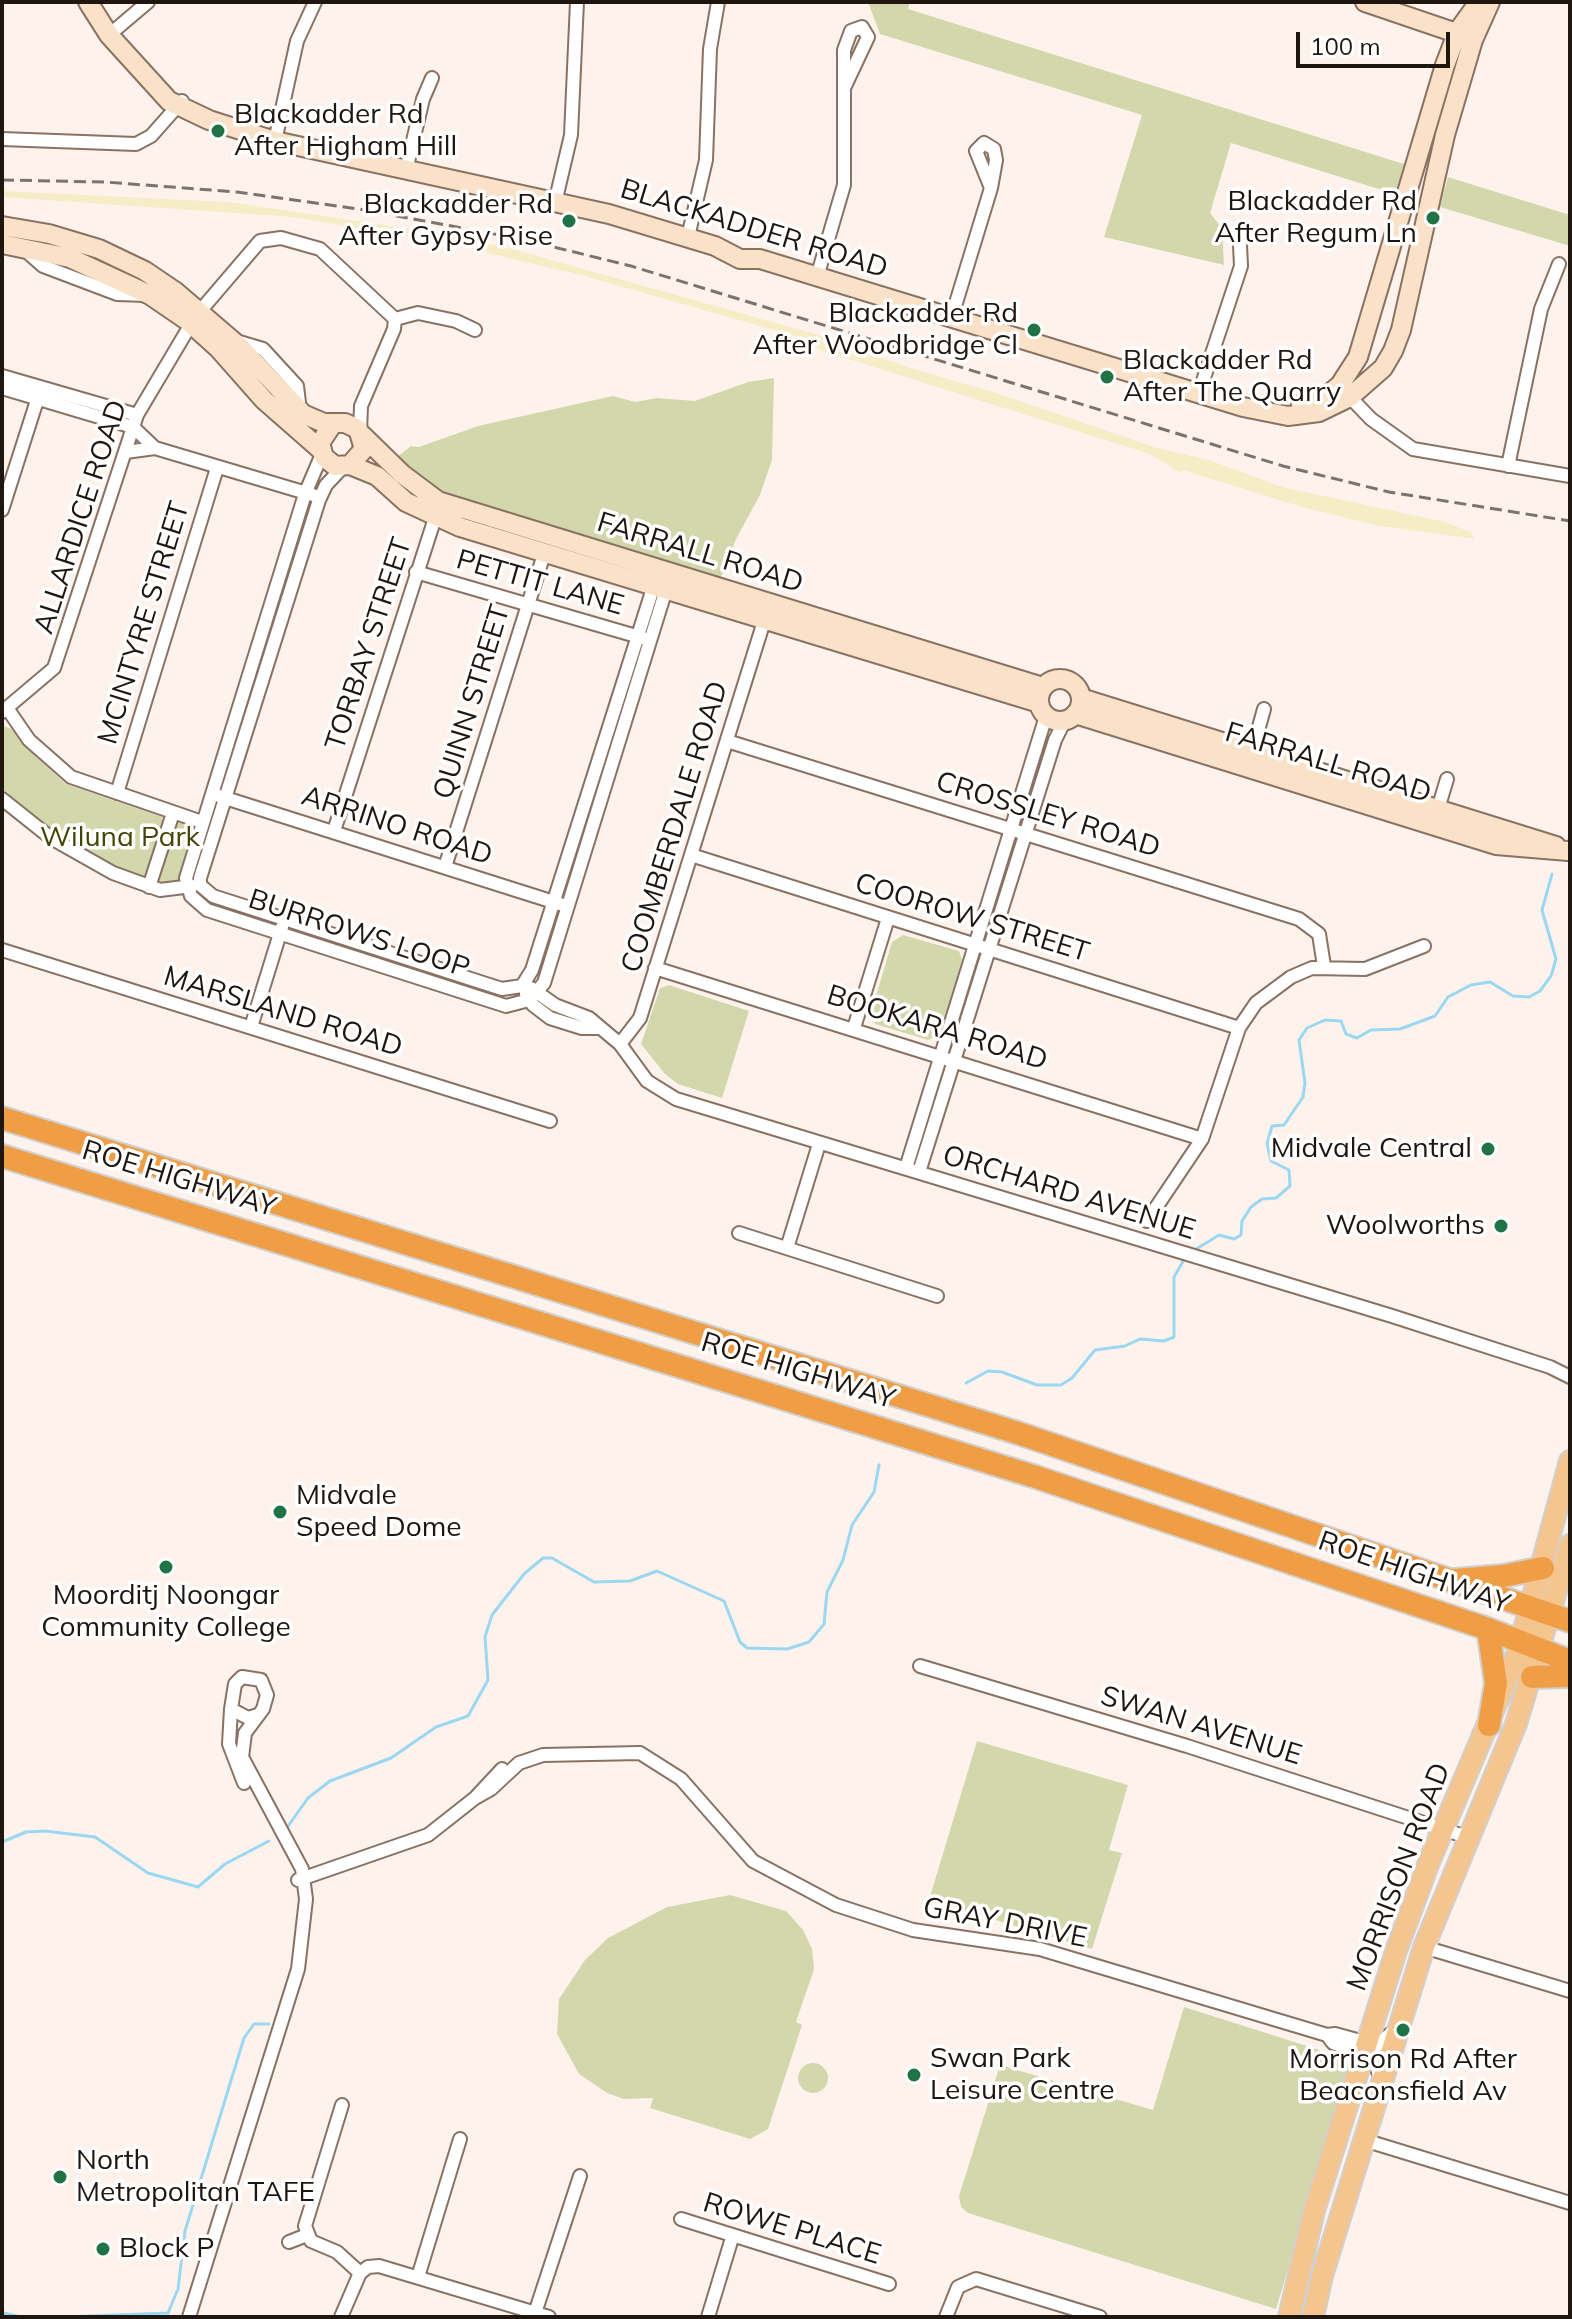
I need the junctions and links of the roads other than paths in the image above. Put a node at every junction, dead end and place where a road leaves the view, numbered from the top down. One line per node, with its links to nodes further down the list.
1 (88, 2): 9 (main road, BLACKADDER ROAD)
2 (148, 2): 9 (street)
3 (315, 2): 16 (street)
4 (577, 2): 20 (street)
5 (718, 2): 22 (street)
6 (1365, 2): 10 (main road)
7 (1479, 2): 10 (main road, BLACKADDER ROAD)
8 (1490, 2): 10 (main road, BLACKADDER ROAD)
9 (109, 35): 13 (main road, BLACKADDER ROAD)
10 (1466, 36): 14 (main road, BLACKADDER ROAD); 17 (main road, BLACKADDER ROAD)
11 (432, 78): 18 (street)
12 (845, 86): 28 (street)
13 (180, 104): 15 (street); 16 (main road, BLACKADDER ROAD)
14 (1424, 135): 17 (main road); 23 (main road, BLACKADDER ROAD)
15 (2, 139)
16 (275, 141): 18 (main road, BLACKADDER ROAD)
17 (1444, 141): 26 (main road, BLACKADDER ROAD)
18 (406, 170): 20 (main road, BLACKADDER ROAD)
19 (991, 188): 29 (street)
20 (555, 203): 22 (main road, BLACKADDER ROAD)
21 (2, 226): 30 (main road)
22 (688, 237): 28 (main road, BLACKADDER ROAD)
23 (1394, 241): 26 (main road); 35 (main road, BLACKADDER ROAD)
24 (9, 244): 30 (main road)
25 (1240, 245): 37 (street)
26 (1417, 249): 35 (main road, BLACKADDER ROAD)
27 (1559, 264): 46 (street)
28 (817, 277): 29 (main road, BLACKADDER ROAD)
29 (952, 316): 37 (main road, BLACKADDER ROAD)
30 (196, 317): 31 (street, ALLARDICE ROAD); 39 (street, ALLARDICE ROAD); 40 (main road); 44 (main road)
31 (395, 319): 32 (street); 38 (street)
32 (475, 330)
33 (2, 376): 36 (street)
34 (2, 388): 36 (street)
35 (1345, 391): 37 (main road, BLACKADDER ROAD); 46 (street)
36 (39, 393): 39 (street); 51 (street)
37 (1199, 393)
38 (361, 406): 40 (street); 41 (street)
39 (135, 421): 42 (street); 43 (street, ALLARDICE ROAD)
40 (335, 424): 41 (main road); 44 (main road)
41 (361, 433): 45 (main road); 57 (main road, FARRALL ROAD)
42 (155, 448): 43 (street); 47 (street)
43 (126, 452): 69 (street, ALLARDICE ROAD)
44 (322, 452): 45 (main road); 49 (street)
45 (347, 466): 50 (street); 52 (main road, FARRALL ROAD)
46 (1508, 466): 48 (street)
47 (217, 468): 49 (street); 82 (street, MCINTYRE STREET)
48 (1570, 476)
49 (305, 494): 50 (street); 54 (street)
50 (320, 497): 55 (street)
51 (2, 510)
52 (435, 518): 53 (main road, FARRALL ROAD); 56 (street, TORBAY STREET)
53 (545, 551): 57 (main road, FARRALL ROAD); 58 (street, QUINN STREET)
54 (284, 563): 55 (street); 59 (street)
55 (298, 567): 61 (street)
56 (416, 572): 58 (street, PETTIT LANE); 92 (street, TORBAY STREET)
57 (663, 579): 60 (main road, FARRALL ROAD); 62 (street); 67 (main road, FARRALL ROAD)
58 (527, 604): 62 (street, PETTIT LANE); 98 (street, QUINN STREET)
59 (268, 614): 61 (street); 63 (street)
60 (765, 618): 67 (main road, FARRALL ROAD); 74 (street, COOMBERDALE ROAD)
61 (282, 619): 64 (street)
62 (644, 638): 65 (street); 66 (street)
63 (252, 666): 64 (street); 72 (street)
64 (267, 669): 73 (street)
65 (620, 691): 66 (street); 75 (street)
66 (633, 695): 76 (street)
67 (1043, 702): 70 (main road); 70 (main road); 78 (street)
68 (1264, 709): 77 (street)
69 (4, 710): 82 (street)
70 (1074, 711): 71 (main road, FARRALL ROAD); 79 (street)
71 (1107, 715): 77 (main road, FARRALL ROAD); 81 (main road, FARRALL ROAD)
72 (236, 717): 73 (street); 83 (street)
73 (250, 721): 86 (street)
74 (727, 741): 91 (street, CROSSLEY ROAD); 97 (street, COOMBERDALE ROAD)
75 (604, 742): 76 (street); 84 (street)
76 (618, 746): 85 (street)
77 (1252, 752): 81 (main road, FARRALL ROAD)
78 (1031, 768): 79 (street); 91 (street)
79 (1045, 772): 93 (street)
80 (1447, 779): 89 (street)
81 (1330, 784): 89 (main road, FARRALL ROAD)
82 (117, 793): 88 (street)
83 (212, 793): 86 (street, ARRINO ROAD); 90 (street)
84 (588, 793): 85 (street); 94 (street)
85 (602, 797): 95 (street)
86 (226, 798): 92 (street, ARRINO ROAD); 99 (street)
87 (2, 799): 101 (street)
88 (173, 813): 90 (street); 101 (street)
89 (1448, 818): 96 (main road, FARRALL ROAD)
90 (202, 822): 99 (street)
91 (1012, 829): 93 (street, CROSSLEY ROAD); 100 (street)
92 (334, 831): 98 (street, ARRINO ROAD)
93 (1026, 834): 102 (street); 117 (street, CROSSLEY ROAD)
94 (572, 844): 95 (street); 103 (street)
95 (585, 848): 103 (street)
96 (1569, 851)
97 (691, 855): 105 (street, COOROW STREET); 119 (street, COOMBERDALE ROAD)
98 (445, 867): 103 (street, ARRINO ROAD)
99 (194, 886): 101 (street); 104 (street, BURROWS LOOP); 106 (street, BURROWS LOOP)
100 (994, 886): 102 (street); 110 (street)
101 (149, 887)
102 (1009, 890): 112 (street)
103 (560, 904): 122 (street); 123 (street)
104 (237, 905): 106 (street); 107 (street, BURROWS LOOP)
105 (888, 918): 110 (street, COOROW STREET); 128 (street)
106 (232, 919): 108 (street, BURROWS LOOP)
107 (284, 920): 108 (street); 109 (street, BURROWS LOOP)
108 (280, 935): 114 (street, BURROWS LOOP); 127 (street)
109 (335, 936): 114 (street); 115 (street, BURROWS LOOP)
110 (976, 944): 112 (street, COOROW STREET); 125 (street)
111 (1424, 946): 117 (street)
112 (990, 949): 126 (street); 129 (street, COOROW STREET)
113 (2, 950): 127 (street, MARSLAND ROAD)
114 (331, 950): 116 (street, BURROWS LOOP)
115 (384, 951): 116 (street); 118 (street, BURROWS LOOP)
116 (379, 966): 120 (street, BURROWS LOOP)
117 (1324, 966): 129 (street)
118 (436, 968): 120 (street); 121 (street, BURROWS LOOP)
119 (655, 968): 128 (street, BOOKARA ROAD); 130 (street, COOMBERDALE ROAD)
120 (432, 982): 124 (street, BURROWS LOOP)
121 (484, 983): 122 (street, BURROWS LOOP); 124 (street)
122 (523, 985): 123 (street)
123 (533, 996): 124 (street, BURROWS LOOP); 130 (street, ORCHARD AVENUE)
124 (479, 997)
125 (959, 998): 126 (street); 131 (street)
126 (973, 1003): 132 (street)
127 (251, 1027): 134 (street, MARSLAND ROAD)
128 (854, 1028): 131 (street, BOOKARA ROAD)
129 (1239, 1028): 135 (street)
130 (620, 1044): 136 (street, ORCHARD AVENUE)
131 (942, 1055): 132 (street, BOOKARA ROAD); 138 (street)
132 (956, 1059): 135 (street, BOOKARA ROAD); 139 (street)
133 (2, 1118): 150 (highway, ROE HIGHWAY)
134 (550, 1121)
135 (1202, 1139): 140 (street)
136 (819, 1144): 138 (street, ORCHARD AVENUE); 142 (street)
137 (2, 1156): 152 (highway, ROE HIGHWAY)
138 (906, 1168): 139 (street, ORCHARD AVENUE)
139 (919, 1172): 144 (street, ORCHARD AVENUE)
140 (1147, 1221)
141 (739, 1233): 142 (street)
142 (787, 1248): 143 (street)
143 (937, 1296)
144 (1550, 1367): 145 (street, ORCHARD AVENUE); 146 (street, ORCHARD AVENUE)
145 (1570, 1367)
146 (1570, 1377)
147 (1570, 1461): 149 (main road, MORRISON ROAD)
148 (1570, 1545): 151 (main road, MORRISON ROAD)
149 (1543, 1568): 150 (highway); 151 (main road, MORRISON ROAD)
150 (1450, 1580): 151 (highway, ROE HIGHWAY)
151 (1550, 1615): 153 (main road, MORRISON ROAD)
152 (1488, 1629): 153 (highway, ROE HIGHWAY); 160 (highway)
153 (1530, 1645): 154 (highway, ROE HIGHWAY); 157 (main road, MORRISON ROAD); 160 (main road, MORRISON ROAD)
154 (1570, 1661)
155 (920, 1666): 161 (street, SWAN AVENUE)
156 (1570, 1676): 157 (highway)
157 (1532, 1677): 162 (main road, MORRISON ROAD)
158 (231, 1709): 159 (street); 159 (street); 163 (street)
159 (258, 1715): 163 (street)
160 (1489, 1725): 161 (main road, MORRISON ROAD)
161 (1444, 1828): 162 (street, SWAN AVENUE); 167 (main road, MORRISON ROAD)
162 (1467, 1837): 164 (main road, MORRISON ROAD)
163 (298, 1875): 167 (street, GRAY DRIVE); 182 (street)
164 (1424, 1947): 165 (street); 166 (main road, MORRISON ROAD)
165 (1570, 1991)
166 (1401, 2022): 167 (street); 168 (main road, MORRISON ROAD)
167 (1365, 2048): 168 (street); 188 (main road, MORRISON ROAD)
168 (1382, 2082): 171 (main road, MORRISON ROAD)
169 (342, 2105): 175 (street)
170 (460, 2139): 179 (street)
171 (1364, 2140): 173 (street); 189 (main road, MORRISON ROAD)
172 (580, 2176): 181 (street)
173 (1570, 2203)
174 (681, 2219): 176 (street, ROWE PLACE)
175 (307, 2235): 177 (street); 178 (street)
176 (732, 2238): 180 (street, ROWE PLACE); 185 (street)
177 (289, 2242)
178 (360, 2273): 179 (street); 183 (street)
179 (418, 2277): 181 (street)
180 (889, 2284)
181 (535, 2313): 184 (street)
182 (189, 2317)
183 (341, 2317)
184 (549, 2317)
185 (708, 2317)
186 (946, 2317): 187 (street)
187 (1100, 2317)
188 (1289, 2317)
189 (1313, 2317)

